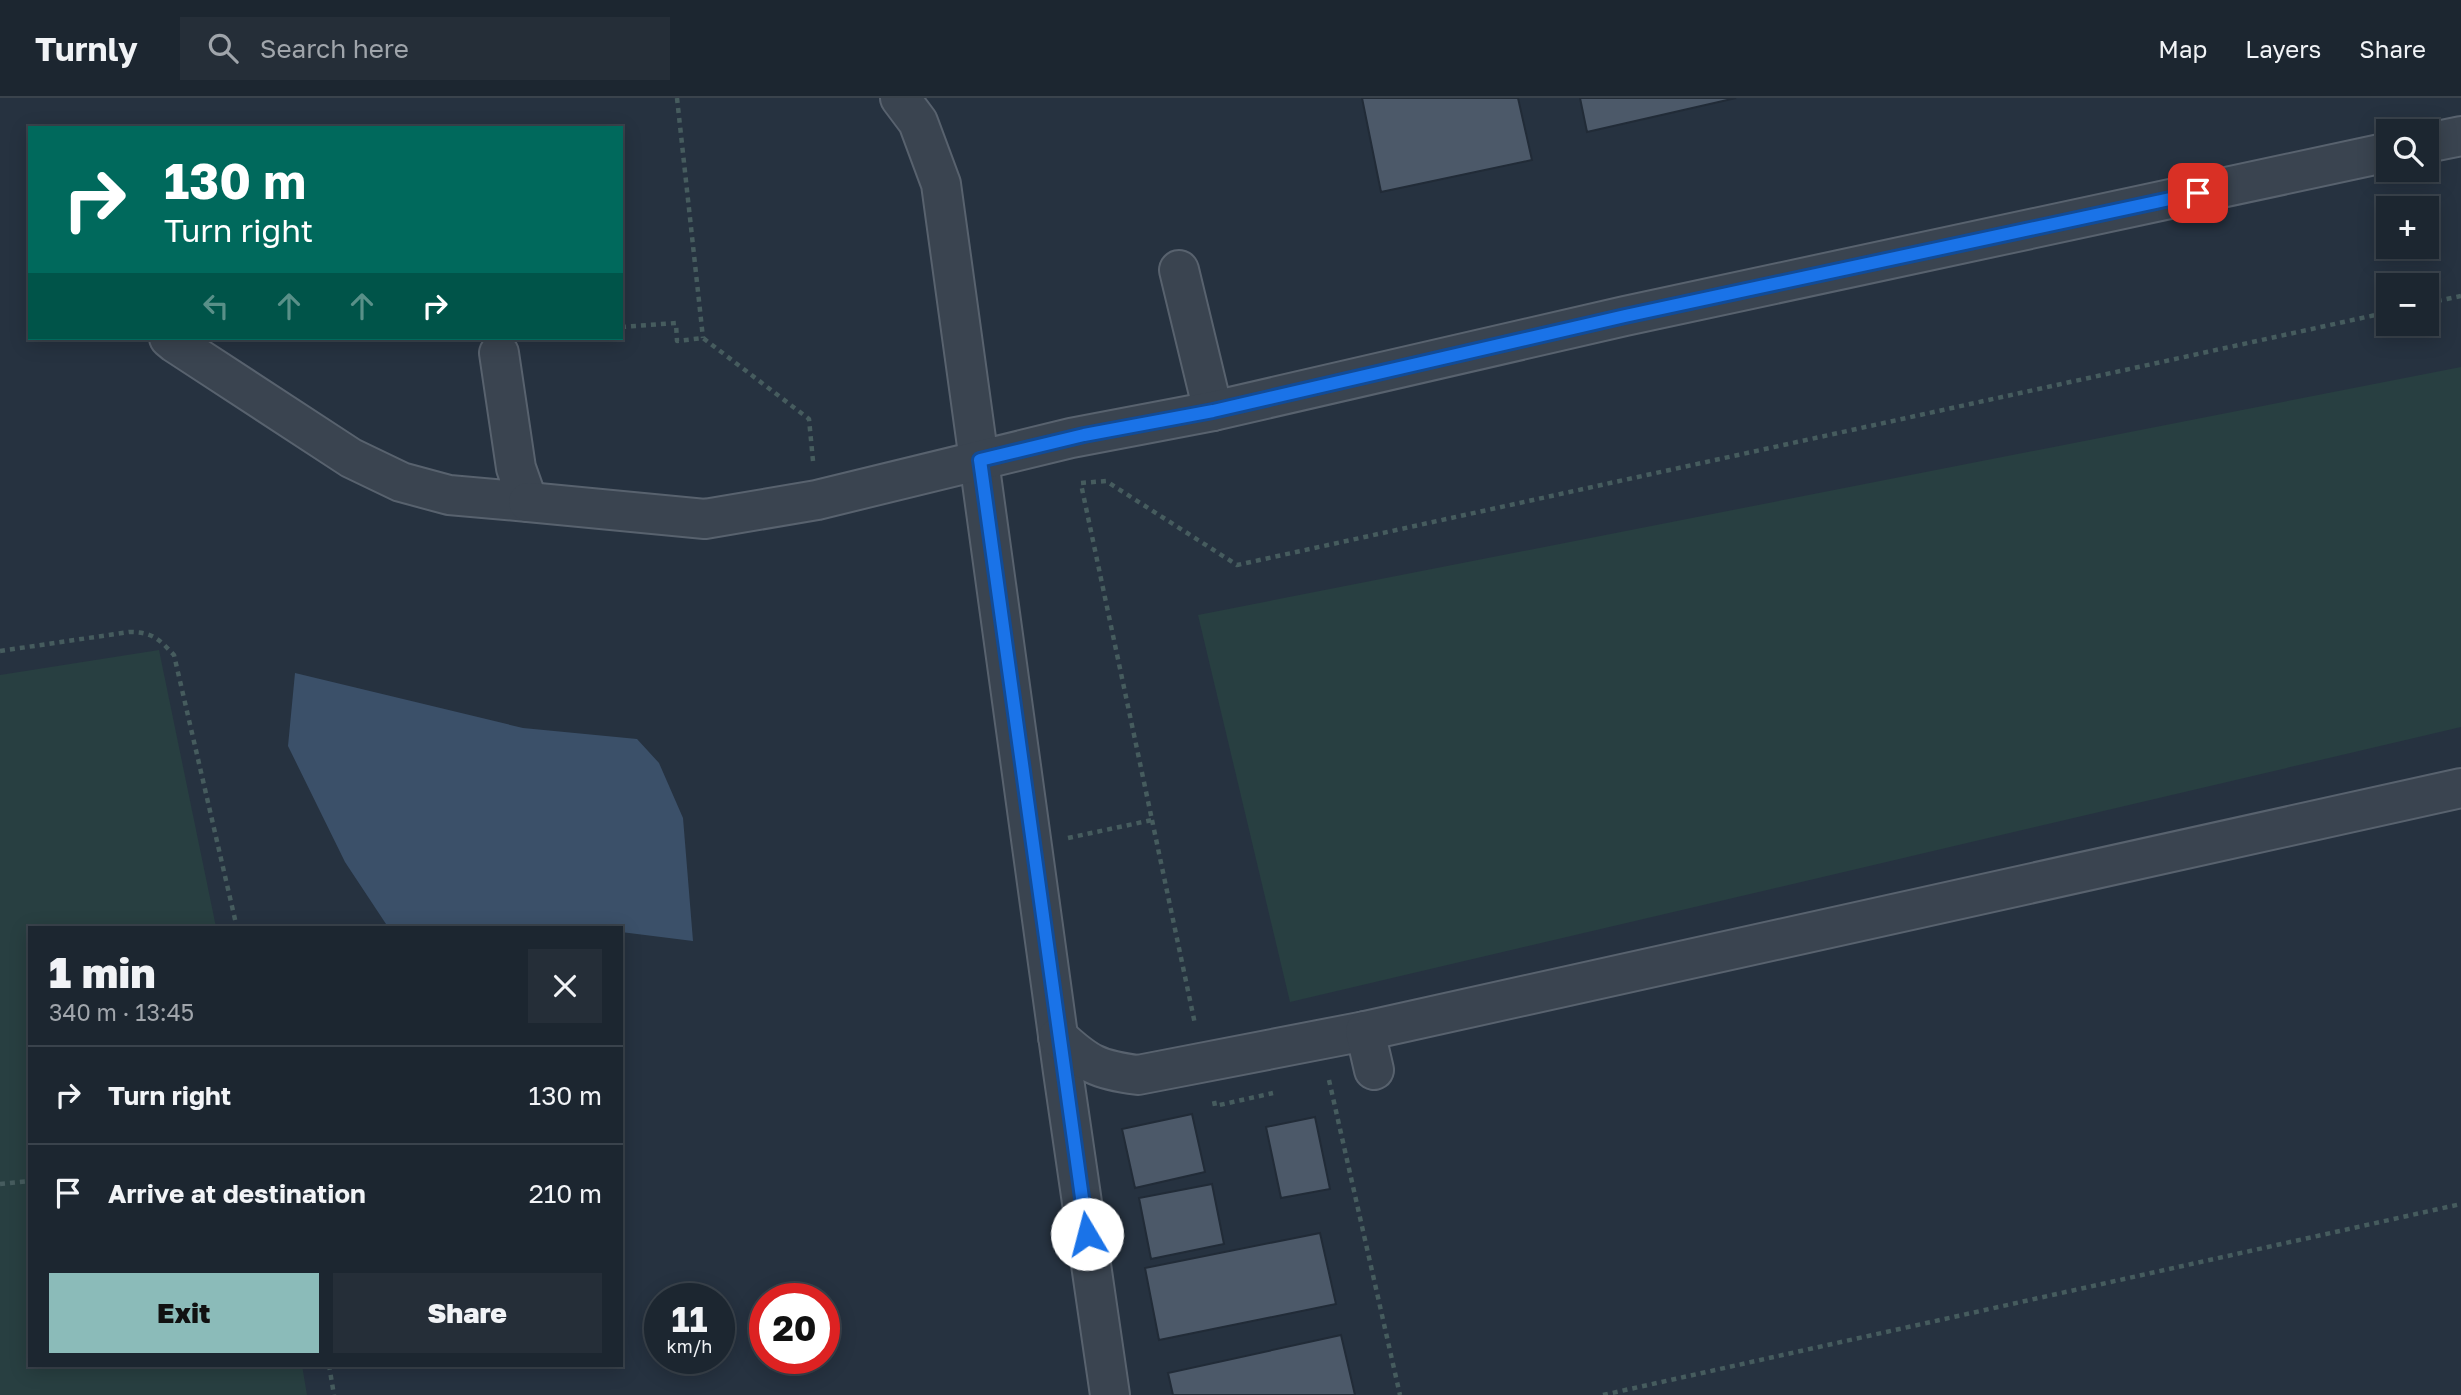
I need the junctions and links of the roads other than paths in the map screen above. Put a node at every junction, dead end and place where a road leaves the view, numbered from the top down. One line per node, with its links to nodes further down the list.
1 (900, 98): 9 (lane)
2 (2461, 136): 3 (lane)
3 (2439, 141)
4 (2376, 155): 8 (lane)
5 (1179, 270): 8 (lane)
6 (171, 340): 10 (lane)
7 (499, 353): 10 (lane)
8 (1213, 411): 9 (lane)
9 (980, 460): 10 (lane); 13 (lane)
10 (528, 502)
11 (2461, 788): 12 (lane)
12 (1365, 1031): 13 (lane); 14 (lane)
13 (1058, 1037): 15 (lane)
14 (1374, 1070)
15 (1110, 1395)

